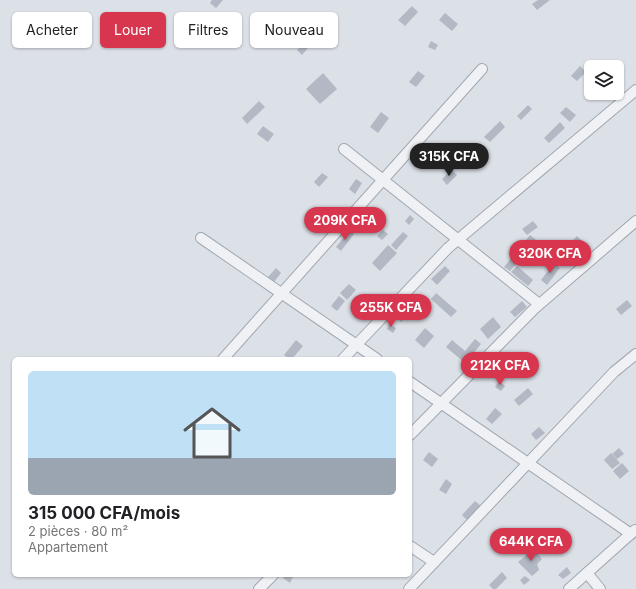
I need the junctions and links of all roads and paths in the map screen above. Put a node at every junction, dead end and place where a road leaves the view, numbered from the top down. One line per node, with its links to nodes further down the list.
1 (482, 69): 4 (street)
2 (636, 90): 7 (street)
3 (344, 149): 4 (street)
4 (383, 180): 7 (street); 8 (street)
5 (636, 221): 9 (street)
6 (201, 238): 8 (street)
7 (458, 240): 9 (street); 10 (street)
8 (282, 293): 10 (street); 12 (street)
9 (539, 304): 16 (street)
10 (356, 345): 13 (street); 14 (street)
11 (636, 354): 18 (street)
12 (225, 357)
13 (345, 357)
14 (374, 357)
15 (412, 383): 16 (street)
16 (441, 403): 17 (street); 18 (street)
17 (412, 433)
18 (528, 463): 19 (street); 21 (street)
19 (634, 532): 22 (street)
20 (412, 547): 21 (street)
21 (434, 562): 25 (street)
22 (587, 573): 26 (street); 27 (street)
23 (271, 577): 24 (street)
24 (259, 589)
25 (408, 589)
26 (569, 589)
27 (600, 589)

